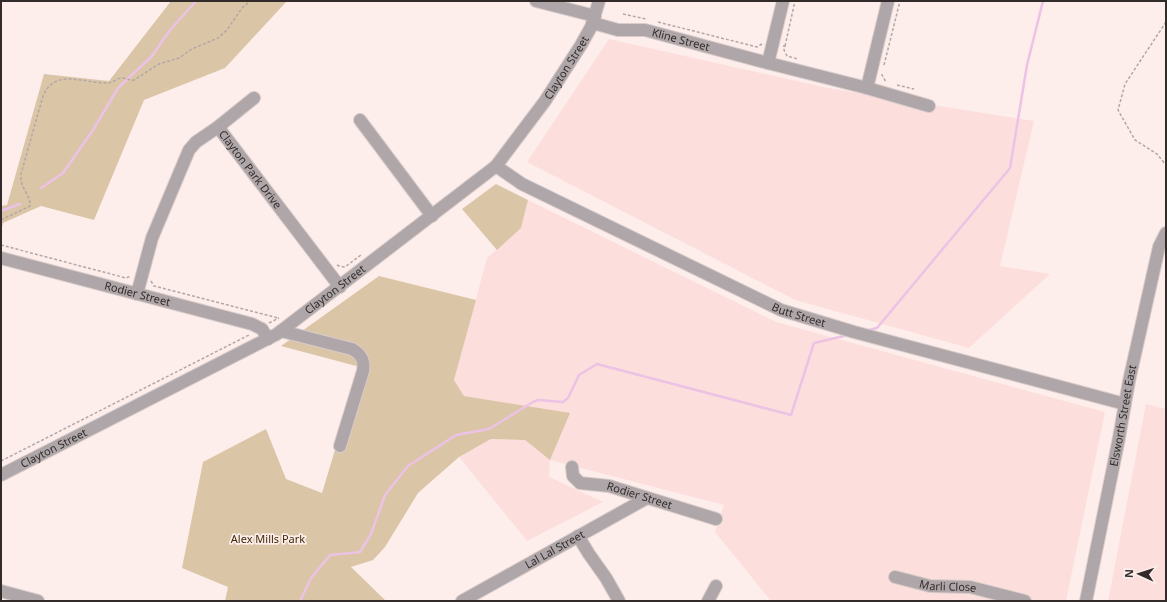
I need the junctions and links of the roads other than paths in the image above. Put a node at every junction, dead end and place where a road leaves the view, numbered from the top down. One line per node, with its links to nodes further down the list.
1 (536, 1): 5 (street, Kline Street)
2 (599, 1): 5 (street, Clayton Street)
3 (784, 1): 6 (street)
4 (888, 1): 7 (street)
5 (594, 20): 6 (street, Kline Street); 12 (street, Clayton Street)
6 (768, 63): 7 (street, Kline Street)
7 (867, 88): 9 (street, Kline Street)
8 (254, 98): 11 (street)
9 (929, 106)
10 (360, 120): 13 (street)
11 (218, 127): 16 (street, Clayton Park Drive); 17 (street, Clayton Park Drive)
12 (496, 166): 13 (street, Clayton Street); 20 (street, Butt Street)
13 (432, 216): 16 (street, Clayton Street)
14 (1166, 233): 20 (street, Elsworth Street East)
15 (1, 258): 17 (street, Rodier Street)
16 (340, 287): 18 (street, Clayton Street)
17 (137, 294): 19 (street, Rodier Street)
18 (281, 331): 19 (street, Clayton Street); 21 (street)
19 (268, 339): 23 (street, Clayton Street)
20 (1125, 404): 35 (street, Elsworth Street East)
21 (340, 446)
22 (572, 467): 24 (street, Rodier Street)
23 (1, 475)
24 (647, 498): 25 (street, Rodier Street); 26 (street, Lal Lal Street)
25 (716, 519)
26 (578, 536): 31 (street, Lal Lal Street); 32 (street)
27 (895, 577): 34 (street, Marli Close)
28 (716, 586): 33 (street)
29 (1, 591): 30 (street)
30 (38, 601)
31 (462, 601)
32 (619, 601)
33 (708, 601)
34 (1025, 601)
35 (1086, 601)

